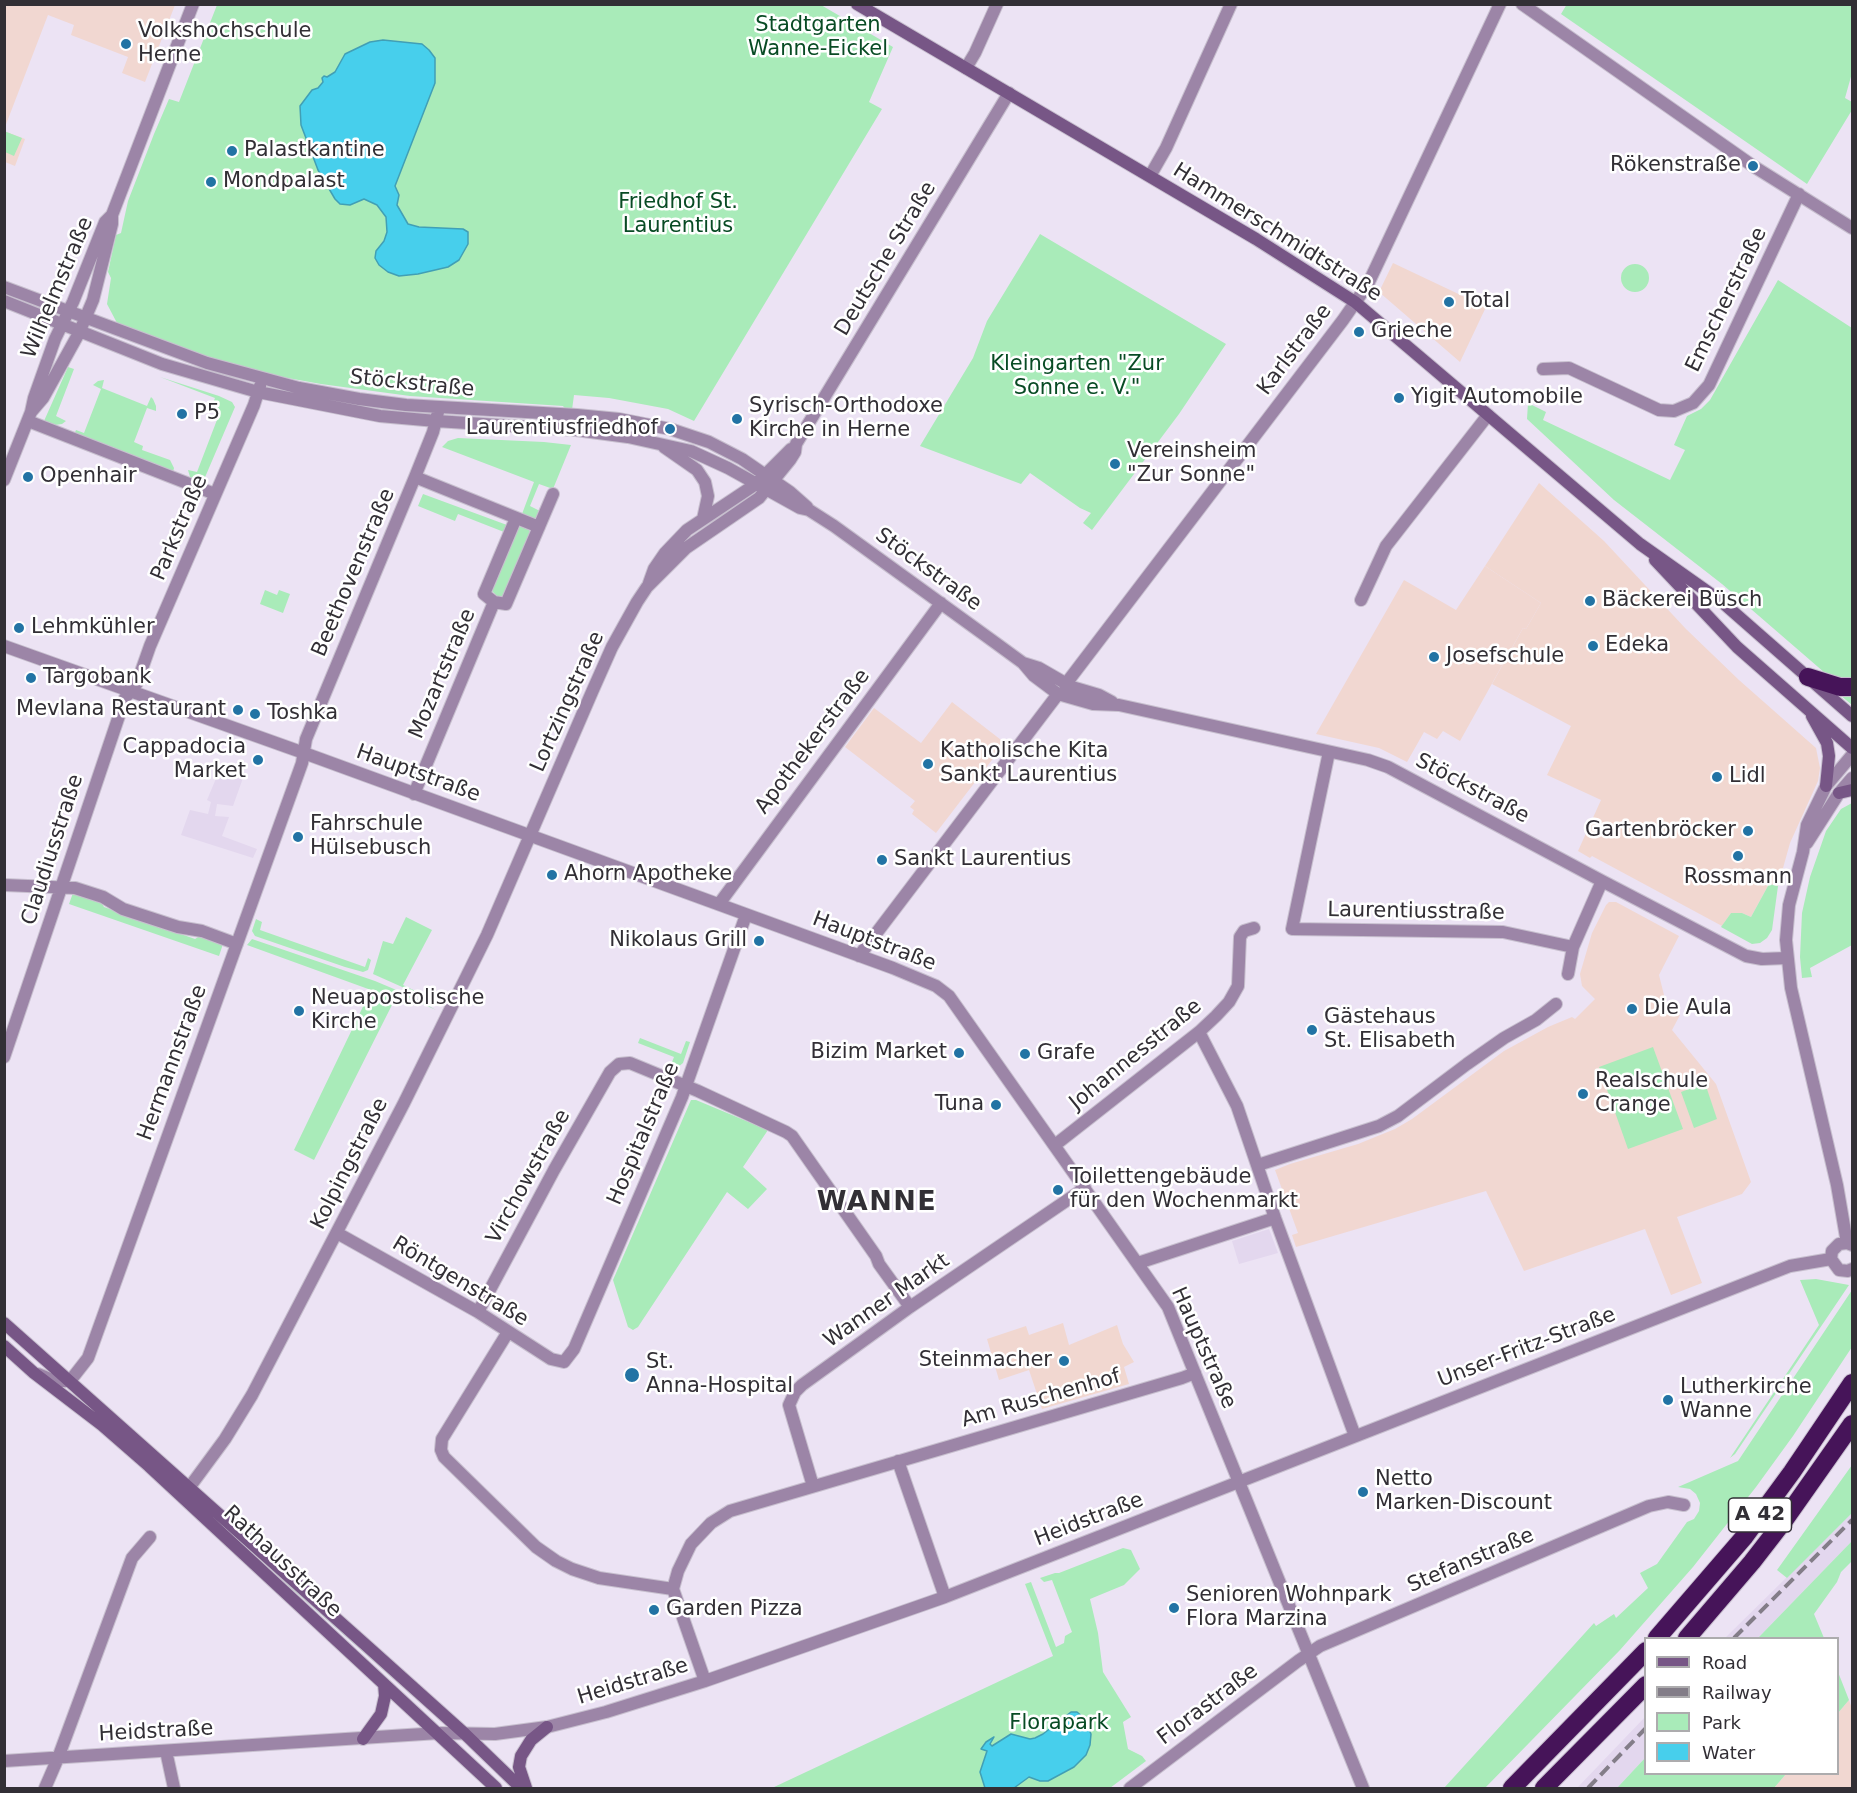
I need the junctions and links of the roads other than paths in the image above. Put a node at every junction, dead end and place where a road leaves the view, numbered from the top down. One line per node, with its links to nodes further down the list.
1 (192, 4): 11 (street, Wilhelmstraße)
2 (857, 4): 7 (main road, Hammerschmidtstraße)
3 (997, 4): 7 (street)
4 (1231, 4): 9 (street)
5 (1500, 4): 15 (street, Karlstraße)
6 (1522, 4): 10 (street)
7 (966, 68): 8 (main road, Hammerschmidtstraße)
8 (1009, 93): 9 (main road, Hammerschmidtstraße); 28 (street, Deutsche Straße)
9 (1150, 176): 15 (main road, Hammerschmidtstraße)
10 (1799, 194): 12 (street); 20 (street, Emscherstraße)
11 (112, 215): 16 (street, Wilhelmstraße); 17 (street, Wilhelmstraße)
12 (1852, 228)
13 (4, 287): 16 (street, Stöckstraße)
14 (4, 301): 18 (street, Stöckstraße)
15 (1355, 303): 24 (main road, Hammerschmidtstraße); 45 (street, Karlstraße)
16 (68, 311): 17 (street, Stöckstraße); 18 (street, Wilhelmstraße)
17 (86, 318): 19 (street, Wilhelmstraße); 21 (street, Stöckstraße)
18 (62, 325): 19 (street, Stöckstraße); 25 (street, Wilhelmstraße)
19 (78, 333): 22 (street, Stöckstraße); 25 (street, Wilhelmstraße)
20 (1543, 369)
21 (262, 379): 22 (street, Parkstraße); 23 (street, Stöckstraße)
22 (258, 392): 26 (street, Stöckstraße); 32 (street, Parkstraße)
23 (439, 408): 26 (street, Beethovenstraße); 31 (street, Stöckstraße)
24 (1488, 415): 37 (main road, Hammerschmidtstraße); 39 (street)
25 (30, 417): 30 (street, Wilhelmstraße); 32 (street)
26 (436, 421): 27 (street, Stöckstraße); 29 (street, Beethovenstraße)
27 (661, 444): 31 (street, Stöckstraße); 35 (street, Stöckstraße)
28 (796, 444): 31 (street, Lortzingstraße)
29 (415, 477): 34 (street); 51 (street, Beethovenstraße)
30 (4, 480)
31 (765, 482): 35 (street, Lortzingstraße); 38 (street, Lortzingstraße); 41 (street, Stöckstraße)
32 (215, 494): 46 (street, Parkstraße)
33 (553, 494): 36 (street)
34 (516, 518): 36 (street); 40 (street, Mozartstraße)
35 (703, 519): 38 (street, Lortzingstraße)
36 (539, 527): 40 (street, Mozartstraße)
37 (1640, 544): 43 (main road, Hammerschmidtstraße); 47 (main road, Hammerschmidtstraße)
38 (647, 587): 58 (street, Lortzingstraße)
39 (1361, 600)
40 (494, 603): 57 (street, Mozartstraße)
41 (941, 603): 45 (street, Stöckstraße); 63 (street, Apothekerstraße)
42 (4, 646): 46 (street, Hauptstraße)
43 (1808, 677): 44 (highway); 48 (main road, Hammerschmidtstraße)
44 (1852, 687)
45 (1062, 689): 50 (street, Stöckstraße); 68 (street, Karlstraße)
46 (131, 691): 51 (street, Hauptstraße); 62 (street, Claudiusstraße)
47 (1810, 712): 49 (main road, Hammerschmidtstraße); 54 (main road)
48 (1852, 716)
49 (1852, 748)
50 (1329, 752): 60 (street, Stöckstraße); 67 (street, Laurentiusstraße)
51 (304, 753): 57 (street, Hauptstraße); 66 (street, Hermannstraße)
52 (1852, 755): 54 (street)
53 (1852, 778): 56 (street)
54 (1826, 786): 59 (street)
55 (1852, 790): 56 (main road)
56 (1839, 793): 59 (street)
57 (414, 794): 58 (street, Hauptstraße)
58 (531, 836): 63 (street, Hauptstraße); 79 (street, Kolpingstraße)
59 (1803, 852): 69 (street)
60 (1602, 881): 67 (street); 69 (street, Stöckstraße)
61 (4, 885): 62 (street)
62 (61, 888): 66 (street); 73 (street, Claudiusstraße)
63 (719, 904): 64 (street, Hauptstraße)
64 (746, 915): 68 (street, Hauptstraße); 74 (street, Hospitalstraße)
65 (1254, 928): 72 (street, Johannesstraße)
66 (237, 944): 92 (street, Hermannstraße)
67 (1573, 947): 70 (street)
68 (859, 956): 75 (street, Hauptstraße)
69 (1787, 958): 80 (street)
70 (1568, 974)
71 (1556, 1004): 76 (street)
72 (1199, 1032): 75 (street, Johannesstraße); 76 (street)
73 (4, 1057)
74 (686, 1087): 84 (street); 85 (street, Virchowstraße); 89 (street, Hospitalstraße)
75 (1055, 1145): 77 (street, Hauptstraße)
76 (1258, 1165): 78 (street)
77 (1085, 1188): 82 (street, Hauptstraße); 84 (street, Wanner Markt)
78 (1275, 1218): 82 (street); 95 (street)
79 (337, 1233): 85 (street, Röntgenstraße); 99 (street, Kolpingstraße)
80 (1850, 1244): 81 (street)
81 (1831, 1259): 83 (street); 95 (street, Unser-Fritz-Straße)
82 (1138, 1263): 91 (street, Hauptstraße)
83 (1852, 1269)
84 (910, 1307): 98 (street, Wanner Markt)
85 (478, 1312): 87 (street, Röntgenstraße)
86 (4, 1323): 92 (main road, Rathausstraße)
87 (508, 1332): 89 (street, Röntgenstraße); 102 (street)
88 (4, 1346): 90 (main road, Rathausstraße)
89 (564, 1362)
90 (34, 1372): 92 (street, Rathausstraße); 99 (main road, Rathausstraße)
91 (1195, 1373): 96 (street, Am Ruschenhof); 97 (street, Hauptstraße)
92 (70, 1381): 99 (main road, Rathausstraße)
93 (1852, 1383): 104 (highway, A 42)
94 (1852, 1424): 105 (highway, A 42)
95 (1355, 1436): 97 (street, Unser-Fritz-Straße)
96 (898, 1461): 98 (street, Am Ruschenhof); 103 (street)
97 (1239, 1482): 103 (street, Heidstraße); 106 (street, Hauptstraße)
98 (813, 1486): 102 (street, Am Ruschenhof)
99 (186, 1492): 109 (main road, Rathausstraße); 113 (main road, Rathausstraße)
100 (1684, 1505): 106 (street, Stefanstraße)
101 (150, 1537): 116 (street)
102 (674, 1589): 108 (street)
103 (945, 1597): 108 (street, Heidstraße)
104 (1658, 1637)
105 (1688, 1637)
106 (1309, 1653): 123 (street, Florastraße); 124 (street, Hauptstraße)
107 (1644, 1653): 125 (highway)
108 (705, 1681): 111 (street, Heidstraße)
109 (384, 1684): 112 (main road, Rathausstraße); 114 (main road)
110 (1644, 1687): 126 (highway)
111 (547, 1727): 113 (street, Heidstraße); 122 (main road)
112 (439, 1733): 113 (street, Heidstraße); 114 (street, Heidstraße); 120 (main road, Rathausstraße)
113 (465, 1734): 121 (main road, Rathausstraße)
114 (363, 1739): 115 (street, Heidstraße)
115 (166, 1751): 116 (street, Heidstraße); 119 (street)
116 (58, 1758): 117 (street, Heidstraße); 118 (street)
117 (4, 1761)
118 (45, 1788)
119 (174, 1788)
120 (496, 1788)
121 (520, 1788)
122 (526, 1788)
123 (1130, 1788)
124 (1363, 1788)
125 (1512, 1788)
126 (1544, 1788)

